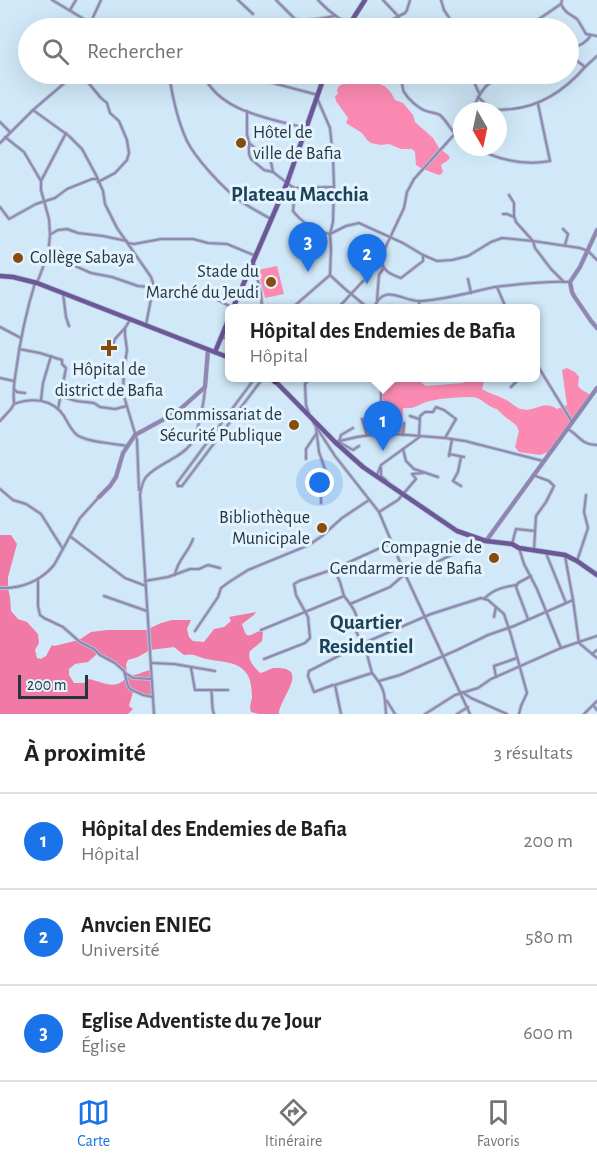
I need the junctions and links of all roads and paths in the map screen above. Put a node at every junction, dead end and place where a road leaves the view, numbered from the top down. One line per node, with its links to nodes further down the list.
1 (52, 0): 12 (street)
2 (76, 0): 12 (street)
3 (101, 0): 17 (street)
4 (238, 0): 13 (street)
5 (276, 0): 18 (street)
6 (318, 0): 14 (street)
7 (365, 0): 21 (main road)
8 (383, 0): 15 (street)
9 (410, 0): 15 (street)
10 (441, 0): 22 (street)
11 (561, 2): 23 (street); 24 (street)
12 (70, 10): 16 (street)
13 (253, 14)
14 (335, 16): 19 (street); 20 (street)
15 (399, 17)
16 (82, 18)
17 (92, 18)
18 (294, 18)
19 (322, 18)
20 (337, 18)
21 (354, 18)
22 (449, 18)
23 (541, 18)
24 (574, 18)
25 (579, 23): 26 (street)
26 (591, 35): 27 (street); 28 (street)
27 (597, 36)
28 (579, 46)
29 (597, 56): 31 (street)
30 (579, 62): 31 (street)
31 (585, 67): 32 (street)
32 (579, 74)
33 (62, 84): 47 (street)
34 (89, 84): 61 (street)
35 (171, 84): 70 (street)
36 (209, 84): 48 (street)
37 (273, 84): 44 (street)
38 (322, 84): 44 (main road)
39 (403, 84): 52 (street)
40 (475, 84): 43 (street)
41 (488, 84): 43 (street)
42 (568, 84): 46 (street)
43 (479, 95): 45 (street); 46 (street)
44 (317, 97): 50 (main road); 63 (street)
45 (476, 102)
46 (538, 104): 58 (street)
47 (33, 110): 51 (street); 53 (street)
48 (247, 111): 50 (street); 57 (street)
49 (0, 122): 51 (street)
50 (306, 129): 62 (main road)
51 (10, 132): 55 (street)
52 (453, 132)
53 (66, 133): 60 (street); 61 (street)
54 (453, 135): 75 (street)
55 (5, 137): 56 (street); 60 (street)
56 (0, 143)
57 (249, 143): 59 (street); 59 (street)
58 (492, 156)
59 (273, 172): 62 (street)
60 (41, 181): 66 (street)
61 (98, 181): 66 (street); 77 (street)
62 (287, 183): 64 (street); 70 (main road)
63 (334, 187): 64 (street); 73 (street)
64 (295, 188): 73 (street)
65 (509, 195): 69 (street)
66 (43, 202): 67 (street); 74 (street)
67 (0, 207)
68 (503, 214): 69 (street)
69 (514, 217): 76 (street)
70 (272, 220): 84 (main road)
71 (563, 229): 79 (street)
72 (597, 231): 81 (street)
73 (330, 234): 75 (street); 88 (street)
74 (50, 235): 77 (street); 82 (street)
75 (390, 237): 83 (street); 87 (street)
76 (533, 241): 79 (street); 83 (street); 92 (street)
77 (127, 242): 78 (street); 80 (street)
78 (134, 243): 80 (street); 84 (street)
79 (565, 245): 81 (street)
80 (132, 250): 96 (street)
81 (588, 251): 85 (street); 93 (street)
82 (48, 254): 94 (street); 96 (street)
83 (423, 255): 87 (street)
84 (256, 256): 86 (main road)
85 (597, 260)
86 (253, 262): 103 (main road); 104 (street)
87 (383, 269): 100 (street)
88 (330, 275): 99 (street); 105 (street)
89 (0, 276): 94 (main road)
90 (468, 279): 97 (street)
91 (363, 281): 99 (street)
92 (564, 282): 93 (street); 95 (street)
93 (570, 282): 116 (street)
94 (36, 283): 98 (main road); 117 (street)
95 (497, 287): 97 (street); 109 (street)
96 (153, 288): 102 (street); 112 (street)
97 (471, 292): 101 (street)
98 (63, 293): 110 (main road); 111 (street)
99 (351, 294): 106 (street); 107 (street)
100 (377, 301): 101 (street); 108 (street)
101 (419, 302)
102 (226, 304)
103 (235, 304)
104 (262, 304)
105 (298, 304)
106 (342, 304)
107 (362, 304)
108 (376, 304)
109 (504, 304)
110 (130, 320): 112 (main road); 115 (street)
111 (69, 326)
112 (146, 326): 122 (main road)
113 (0, 327): 117 (street)
114 (225, 327): 119 (main road)
115 (126, 328): 120 (street); 143 (street)
116 (597, 328)
117 (21, 338): 121 (street)
118 (225, 338): 119 (street)
119 (220, 339): 123 (main road)
120 (112, 348)
121 (19, 349): 124 (street); 128 (street)
122 (208, 350): 123 (main road); 135 (street)
123 (215, 352): 125 (main road)
124 (51, 356): 140 (street); 141 (street)
125 (225, 356)
126 (540, 370): 151 (street)
127 (0, 378): 128 (street)
128 (14, 381): 138 (street)
129 (252, 382): 130 (street)
130 (260, 382)
131 (276, 382): 145 (main road)
132 (306, 382): 145 (street)
133 (381, 382): 155 (street)
134 (516, 382): 136 (street)
135 (205, 387): 157 (street); 178 (street)
136 (511, 387)
137 (597, 388): 151 (street)
138 (14, 389): 139 (street); 142 (street)
139 (25, 393)
140 (61, 396): 143 (street); 144 (street)
141 (41, 400): 142 (street); 144 (street)
142 (14, 404): 149 (street)
143 (127, 406): 157 (street)
144 (58, 409): 165 (street)
145 (309, 415): 152 (street); 163 (main road)
146 (410, 416): 148 (street)
147 (362, 419): 158 (street)
148 (419, 419): 160 (street); 161 (street)
149 (0, 421)
150 (404, 423): 159 (street)
151 (573, 423): 154 (street)
152 (315, 427): 156 (street); 182 (street)
153 (352, 428): 163 (street)
154 (568, 429): 164 (street); 169 (street)
155 (383, 433): 158 (street); 159 (street)
156 (316, 434): 168 (street); 183 (street)
157 (135, 435): 165 (street); 178 (street)
158 (367, 435): 163 (street)
159 (403, 435): 160 (street)
160 (420, 436): 161 (street); 167 (street)
161 (445, 438): 162 (street)
162 (452, 439): 169 (street); 176 (street)
163 (337, 442): 166 (street); 173 (main road)
164 (597, 444)
165 (127, 446): 181 (street)
166 (359, 446)
167 (403, 449): 170 (street); 171 (street)
168 (306, 459)
169 (543, 461): 172 (street)
170 (381, 465): 173 (street); 175 (street)
171 (423, 473): 174 (street); 179 (street)
172 (533, 475): 185 (street); 188 (street)
173 (376, 477): 179 (main road)
174 (438, 477)
175 (389, 482)
176 (461, 486)
177 (0, 489): 192 (street)
178 (140, 495): 204 (street)
179 (403, 495): 184 (street); 188 (main road)
180 (586, 495): 196 (street)
181 (99, 497): 186 (street)
182 (369, 500): 184 (street); 225 (street)
183 (321, 503)
184 (379, 512): 189 (street)
185 (536, 531): 190 (street); 193 (street)
186 (70, 537): 192 (street); 206 (street)
187 (193, 539): 200 (street)
188 (486, 541): 190 (main road); 199 (street)
189 (391, 543): 198 (street); 199 (street)
190 (512, 544): 191 (main road)
191 (519, 548): 193 (main road); 202 (street)
192 (63, 549): 203 (street)
193 (534, 550): 194 (main road)
194 (545, 551): 195 (main road); 212 (street)
195 (565, 555): 196 (main road); 211 (street)
196 (577, 561): 201 (main road)
197 (220, 568): 200 (street)
198 (333, 569): 209 (street); 215 (street)
199 (405, 574): 213 (street); 220 (street)
200 (175, 575): 204 (street)
201 (597, 575)
202 (531, 576): 205 (street); 218 (street)
203 (38, 579): 207 (street); 240 (street)
204 (145, 581): 206 (street)
205 (516, 585): 210 (street); 222 (street)
206 (146, 586): 216 (street)
207 (0, 588)
208 (104, 596): 216 (street)
209 (344, 596): 213 (street); 217 (street)
210 (485, 598): 214 (street); 220 (street)
211 (573, 600): 212 (street); 228 (street)
212 (566, 603): 218 (street)
213 (350, 604): 227 (street)
214 (496, 607): 221 (street); 223 (street)
215 (302, 609): 217 (street); 219 (street)
216 (147, 611): 236 (street)
217 (306, 612): 219 (street); 235 (street)
218 (546, 612): 222 (street); 229 (street)
219 (300, 613): 224 (street)
220 (425, 617): 227 (street); 232 (street)
221 (494, 617)
222 (528, 619): 223 (street)
223 (509, 628): 232 (street); 233 (street)
224 (261, 630)
225 (195, 631)
226 (597, 636): 228 (street)
227 (363, 643): 241 (street); 245 (street)
228 (579, 643): 229 (street); 231 (street)
229 (561, 648): 237 (street)
230 (597, 650): 231 (street)
231 (592, 654): 234 (street)
232 (443, 655): 244 (street); 248 (street)
233 (517, 658): 237 (street); 242 (street)
234 (597, 658)
235 (264, 659)
236 (151, 663): 238 (street); 243 (street)
237 (520, 667): 242 (street); 264 (street)
238 (191, 668): 239 (street); 246 (street)
239 (215, 671)
240 (125, 673): 243 (street); 249 (street)
241 (372, 673): 244 (street); 245 (street)
242 (496, 677): 248 (street)
243 (152, 679): 249 (street)
244 (380, 681): 250 (street)
245 (335, 685): 257 (street)
246 (211, 690): 247 (street); 256 (street)
247 (228, 690)
248 (461, 692): 253 (street); 260 (street); 263 (street)
249 (153, 697): 255 (street)
250 (386, 699): 258 (street); 259 (street)
251 (597, 701): 252 (street)
252 (593, 705): 254 (street); 265 (street)
253 (468, 707): 261 (street); 262 (street)
254 (597, 710)
255 (154, 714)
256 (214, 714)
257 (341, 714)
258 (386, 714)
259 (395, 714)
260 (424, 714)
261 (457, 714)
262 (470, 714)
263 (507, 714)
264 (519, 714)
265 (584, 714)

